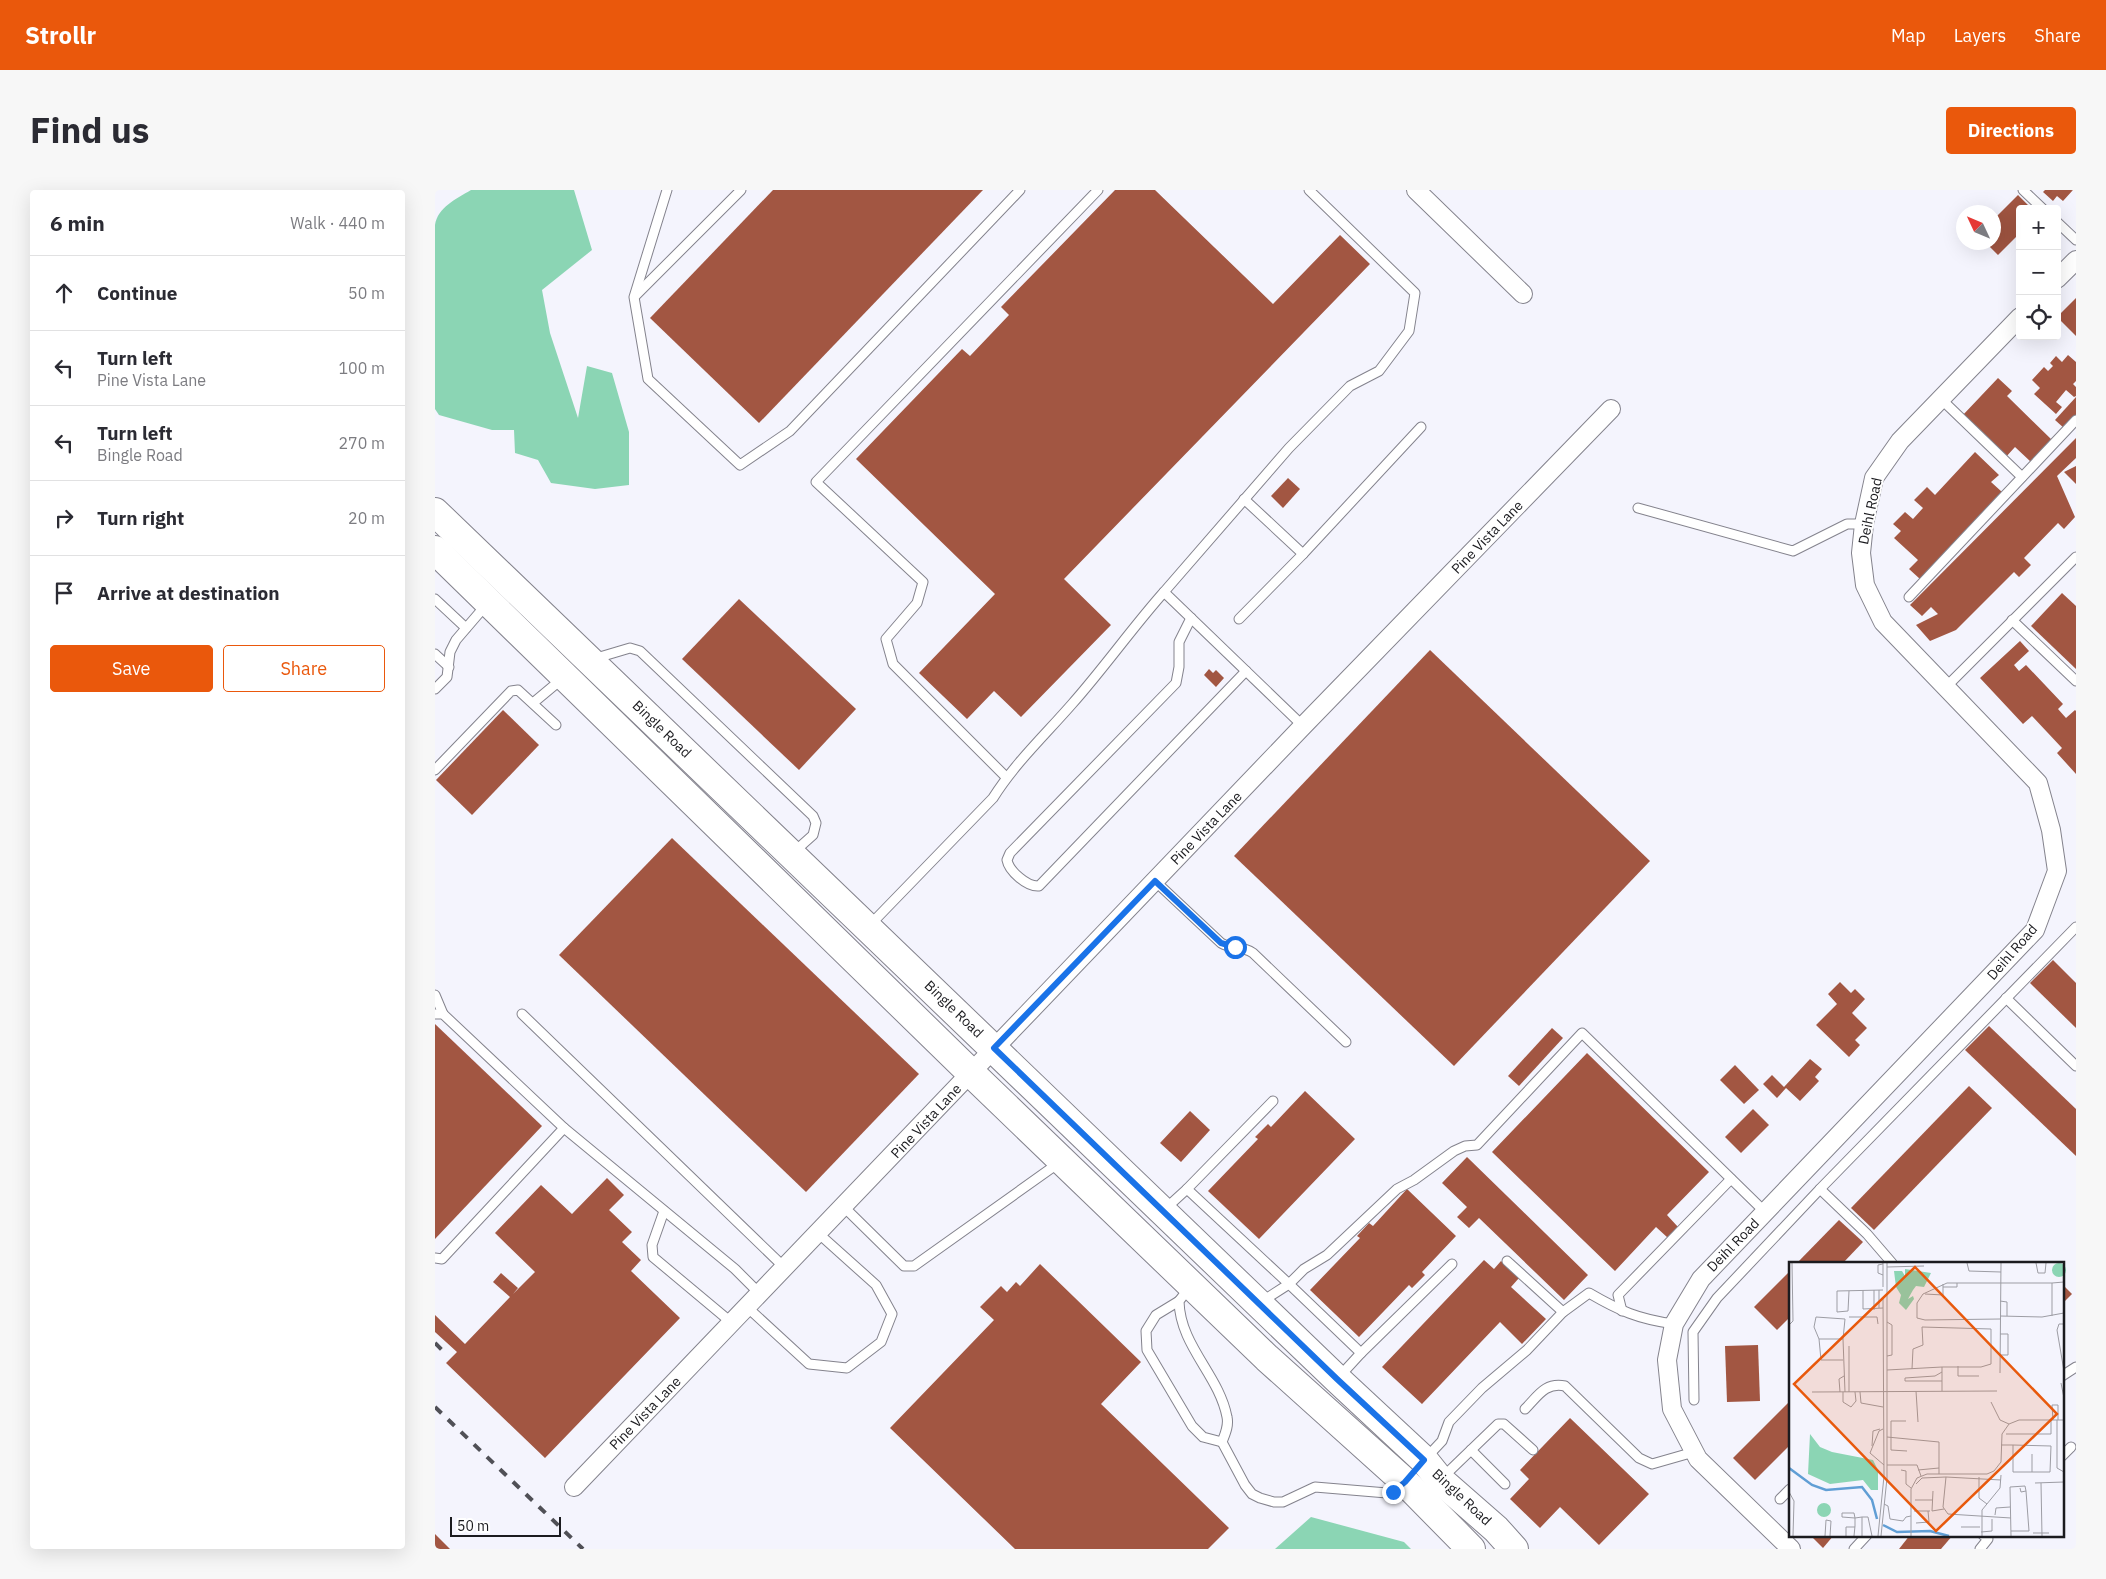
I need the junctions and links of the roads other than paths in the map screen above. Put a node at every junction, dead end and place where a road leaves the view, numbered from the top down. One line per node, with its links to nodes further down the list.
1 (667, 190): 14 (lane)
2 (741, 190): 14 (lane)
3 (1020, 190): 14 (lane)
4 (1098, 190): 48 (lane)
5 (1309, 190): 21 (lane)
6 (2023, 190): 8 (lane)
7 (1418, 191): 13 (street)
8 (2039, 205)
9 (2061, 226): 10 (lane)
10 (2076, 240)
11 (2076, 261): 12 (street)
12 (2061, 275)
13 (1523, 294)
14 (634, 297)
15 (2016, 322): 16 (street, Deihl Road)
16 (1940, 398): 20 (lane); 24 (street, Deihl Road)
17 (1611, 410): 46 (street, Pine Vista Lane)
18 (2076, 420): 20 (lane)
19 (1421, 427): 26 (lane)
20 (2022, 477): 29 (lane)
21 (1244, 499): 26 (lane); 28 (lane)
22 (1638, 508): 24 (lane)
23 (435, 512): 37 (main road, Bingle Road)
24 (1864, 524): 42 (street, Deihl Road)
25 (435, 550): 31 (main road, Bingle Road)
26 (1303, 554): 33 (lane)
27 (2076, 557): 34 (lane)
28 (1165, 592): 32 (lane); 48 (lane)
29 (1909, 597)
30 (435, 599): 35 (lane)
31 (489, 602): 35 (lane); 40 (main road, Bingle Road)
32 (1191, 618): 39 (lane); 39 (lane)
33 (1239, 619)
34 (2011, 620): 41 (lane); 42 (lane)
35 (466, 628): 38 (lane)
36 (435, 654): 38 (lane)
37 (591, 660): 40 (main road); 49 (main road, Bingle Road); 49 (lane)
38 (449, 667): 43 (lane)
39 (1246, 671): 46 (lane)
40 (565, 676): 44 (lane); 50 (main road, Bingle Road)
41 (2076, 681)
42 (1946, 687): 71 (street, Deihl Road)
43 (435, 690)
44 (533, 703): 45 (lane); 47 (lane)
45 (556, 725)
46 (1303, 726): 51 (street, Pine Vista Lane)
47 (435, 770)
48 (1006, 777): 52 (lane)
49 (791, 854): 50 (main road); 52 (main road, Bingle Road)
50 (770, 876): 61 (main road, Bingle Road)
51 (1155, 881): 58 (lane); 59 (street, Pine Vista Lane)
52 (868, 927): 59 (main road, Bingle Road)
53 (2076, 927): 55 (lane)
54 (435, 995): 56 (lane)
55 (2006, 998): 60 (lane); 67 (lane)
56 (439, 1014): 63 (lane)
57 (522, 1014): 78 (lane)
58 (1347, 1042)
59 (994, 1048): 61 (street, Pine Vista Lane); 69 (main road, Bingle Road)
60 (2076, 1066)
61 (971, 1073): 64 (main road, Bingle Road); 68 (street, Pine Vista Lane)
62 (1273, 1101): 66 (lane)
63 (564, 1128): 70 (lane); 73 (lane)
64 (1063, 1160): 68 (lane); 80 (main road, Bingle Road)
65 (1731, 1179): 71 (lane); 79 (lane); 85 (lane)
66 (1187, 1189): 69 (lane); 79 (lane)
67 (1819, 1189): 76 (lane); 92 (lane)
68 (844, 1207): 72 (street, Pine Vista Lane)
69 (1164, 1210): 74 (main road, Bingle Road)
70 (664, 1211): 81 (lane); 86 (lane)
71 (1765, 1212): 87 (street, Deihl Road)
72 (819, 1233): 78 (street, Pine Vista Lane); 83 (lane)
73 (435, 1258)
74 (1215, 1260): 80 (main road); 82 (main road, Bingle Road)
75 (1507, 1260): 84 (lane)
76 (1891, 1262)
77 (1452, 1264): 88 (lane)
78 (785, 1268): 81 (street, Pine Vista Lane)
79 (1289, 1284): 82 (lane); 88 (lane)
80 (1185, 1292): 94 (lane); 94 (lane); 101 (main road, Bingle Road)
81 (760, 1294): 83 (street, Pine Vista Lane)
82 (1259, 1303): 91 (main road, Bingle Road)
83 (747, 1307): 86 (street, Pine Vista Lane)
84 (1563, 1312): 85 (lane); 100 (lane)
85 (1621, 1312): 87 (lane)
86 (732, 1323): 103 (street, Pine Vista Lane)
87 (1674, 1324): 98 (street, Deihl Road)
88 (1361, 1354): 91 (lane)
89 (2076, 1367): 90 (lane)
90 (2063, 1375)
91 (1337, 1379): 100 (main road, Bingle Road)
92 (1694, 1400)
93 (1525, 1409): 98 (lane)
94 (1222, 1442): 101 (lane)
95 (2071, 1447): 99 (lane)
96 (1471, 1450): 97 (lane); 100 (lane); 102 (lane)
97 (1533, 1450)
98 (1694, 1452): 110 (street, Deihl Road)
99 (2063, 1455)
100 (1432, 1470): 101 (main road); 109 (main road, Bingle Road)
101 (1405, 1482): 108 (main road, Bingle Road)
102 (1505, 1484)
103 (574, 1487)
104 (1789, 1490): 105 (lane)
105 (1780, 1500)
106 (1866, 1536): 111 (lane)
107 (1987, 1537): 112 (lane)
108 (1471, 1549)
109 (1514, 1549)
110 (1791, 1549)
111 (1854, 1549)
112 (1980, 1549)

